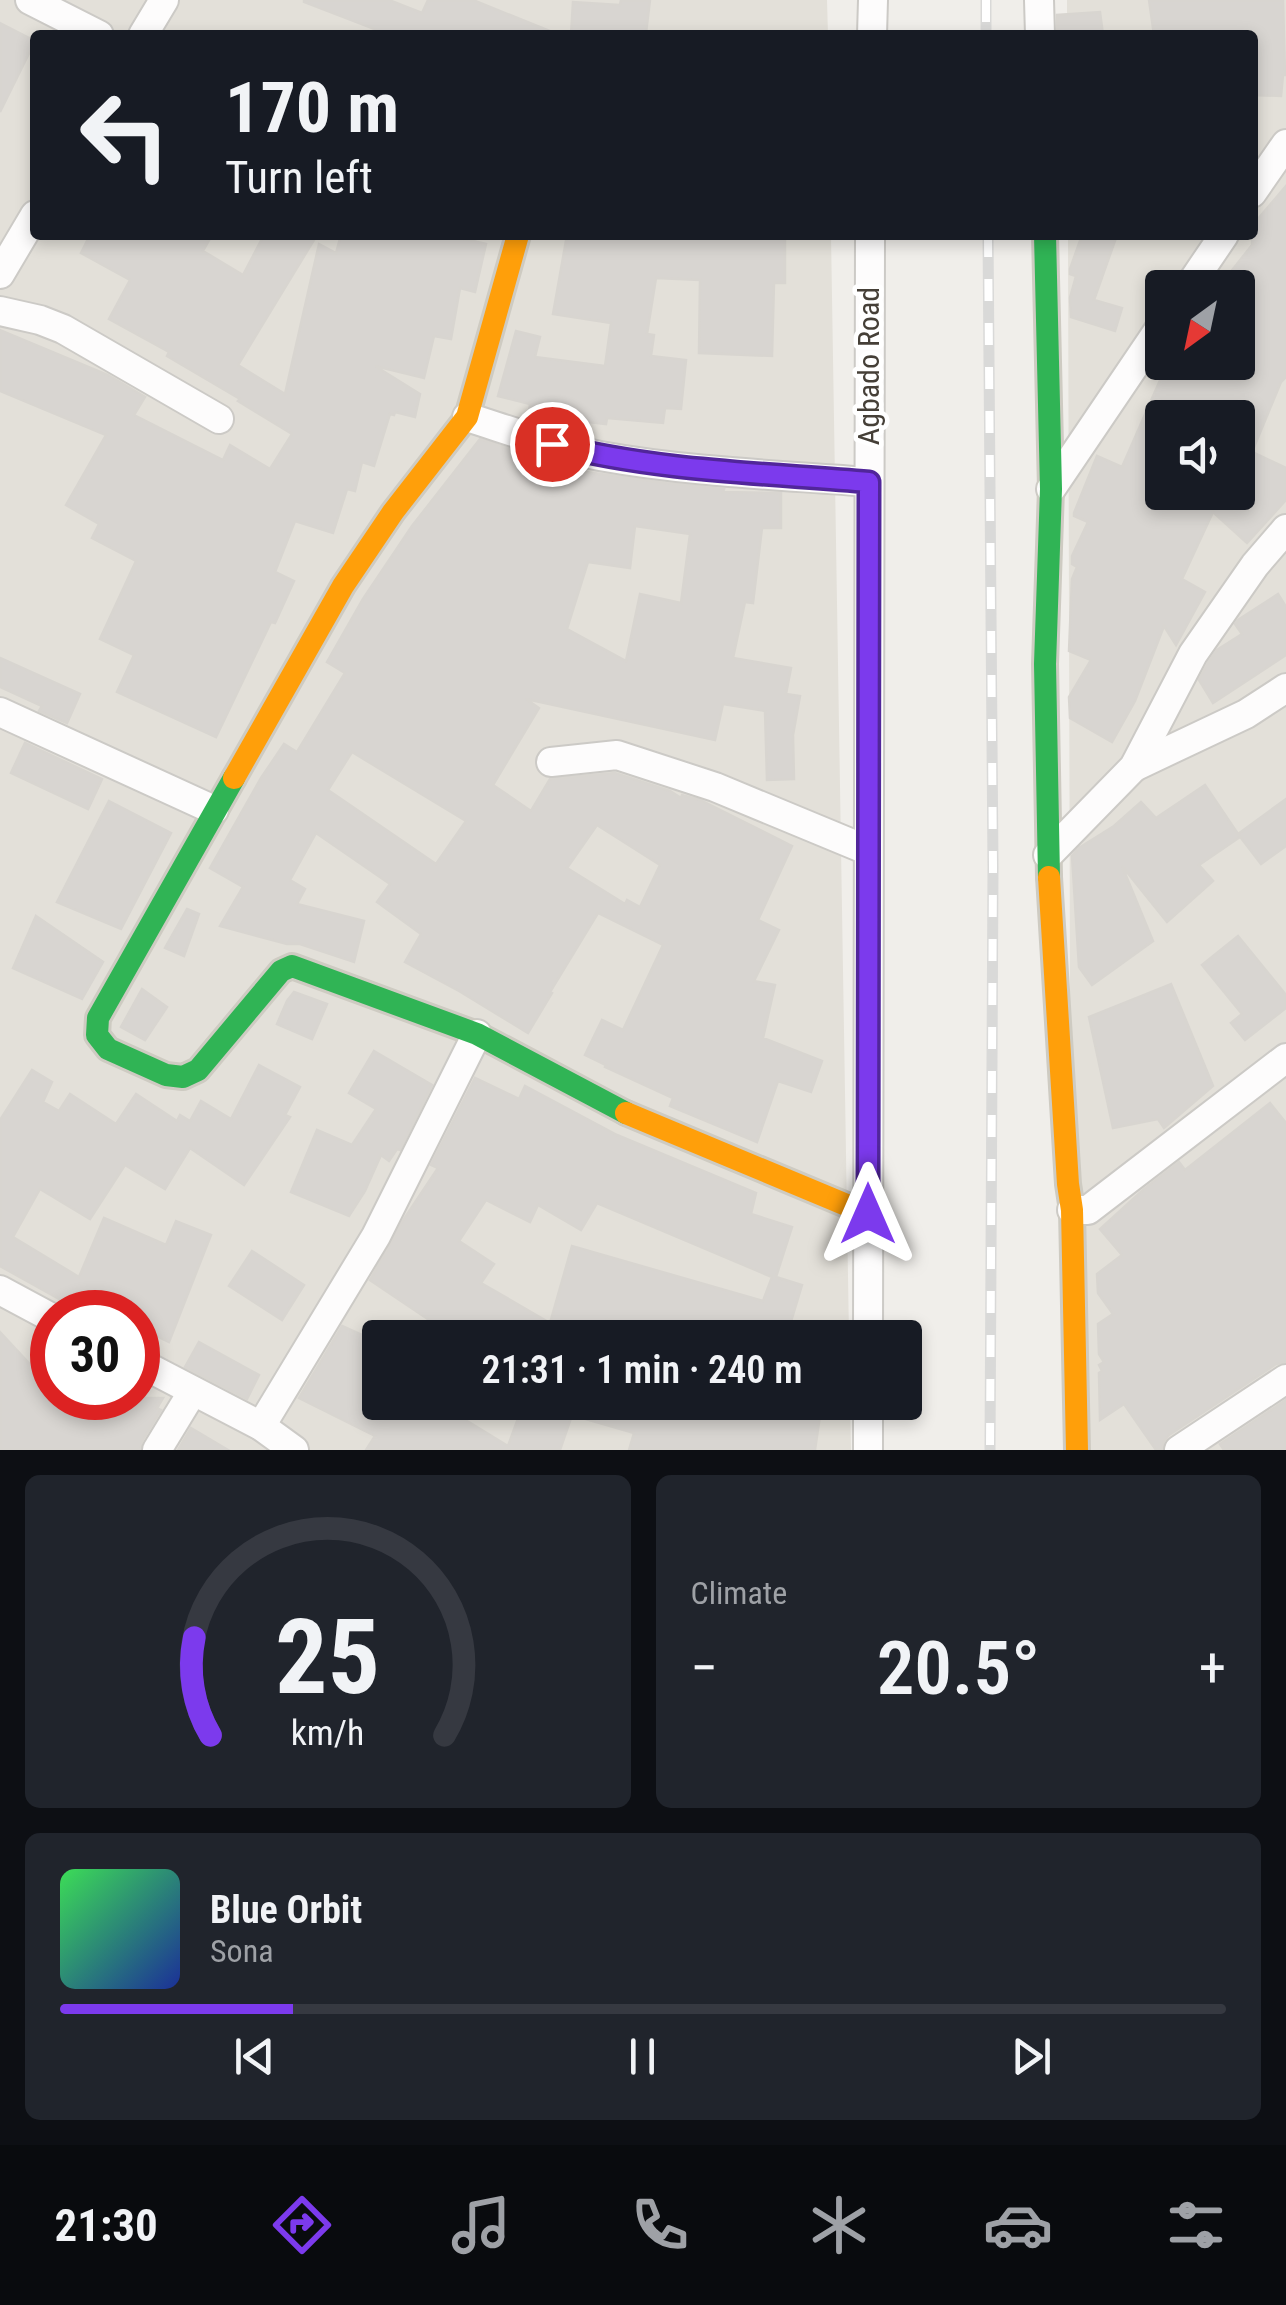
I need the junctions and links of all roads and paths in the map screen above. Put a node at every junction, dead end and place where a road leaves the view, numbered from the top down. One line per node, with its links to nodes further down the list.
1 (30, 0): 5 (street)
2 (164, 0): 6 (street)
3 (873, 0): 7 (street)
4 (1039, 0): 8 (street)
5 (90, 30)
6 (145, 30)
7 (872, 30)
8 (1040, 30)
9 (1286, 144): 10 (street)
10 (1258, 184)
11 (30, 223): 17 (street)
12 (517, 240): 20 (street)
13 (870, 240): 22 (street, Agbado Road)
14 (1045, 240): 23 (street)
15 (1221, 240): 16 (street)
16 (1200, 270)
17 (0, 274)
18 (0, 312): 21 (street)
19 (1145, 350): 23 (street)
20 (467, 417): 22 (street); 29 (street)
21 (219, 419)
22 (869, 482): 30 (street, Agbado Road)
23 (1050, 488): 31 (street)
24 (1286, 529): 28 (street)
25 (1286, 688): 28 (street)
26 (0, 712): 29 (street)
27 (551, 762): 30 (street)
28 (1134, 767): 31 (street)
29 (214, 810): 32 (street)
30 (868, 850): 35 (street, Agbado Road)
31 (1048, 855): 34 (street)
32 (477, 1034): 35 (street); 43 (street)
33 (1286, 1058): 34 (street)
34 (1072, 1210): 47 (street)
35 (868, 1214): 38 (street, Agbado Road)
36 (0, 1290): 37 (street)
37 (30, 1306)
38 (868, 1320)
39 (160, 1374): 41 (street)
40 (1286, 1379): 48 (street)
41 (193, 1391): 43 (street); 44 (street)
42 (868, 1420): 46 (street)
43 (261, 1426): 45 (street)
44 (157, 1450)
45 (294, 1450)
46 (868, 1450)
47 (1076, 1450)
48 (1179, 1450)

